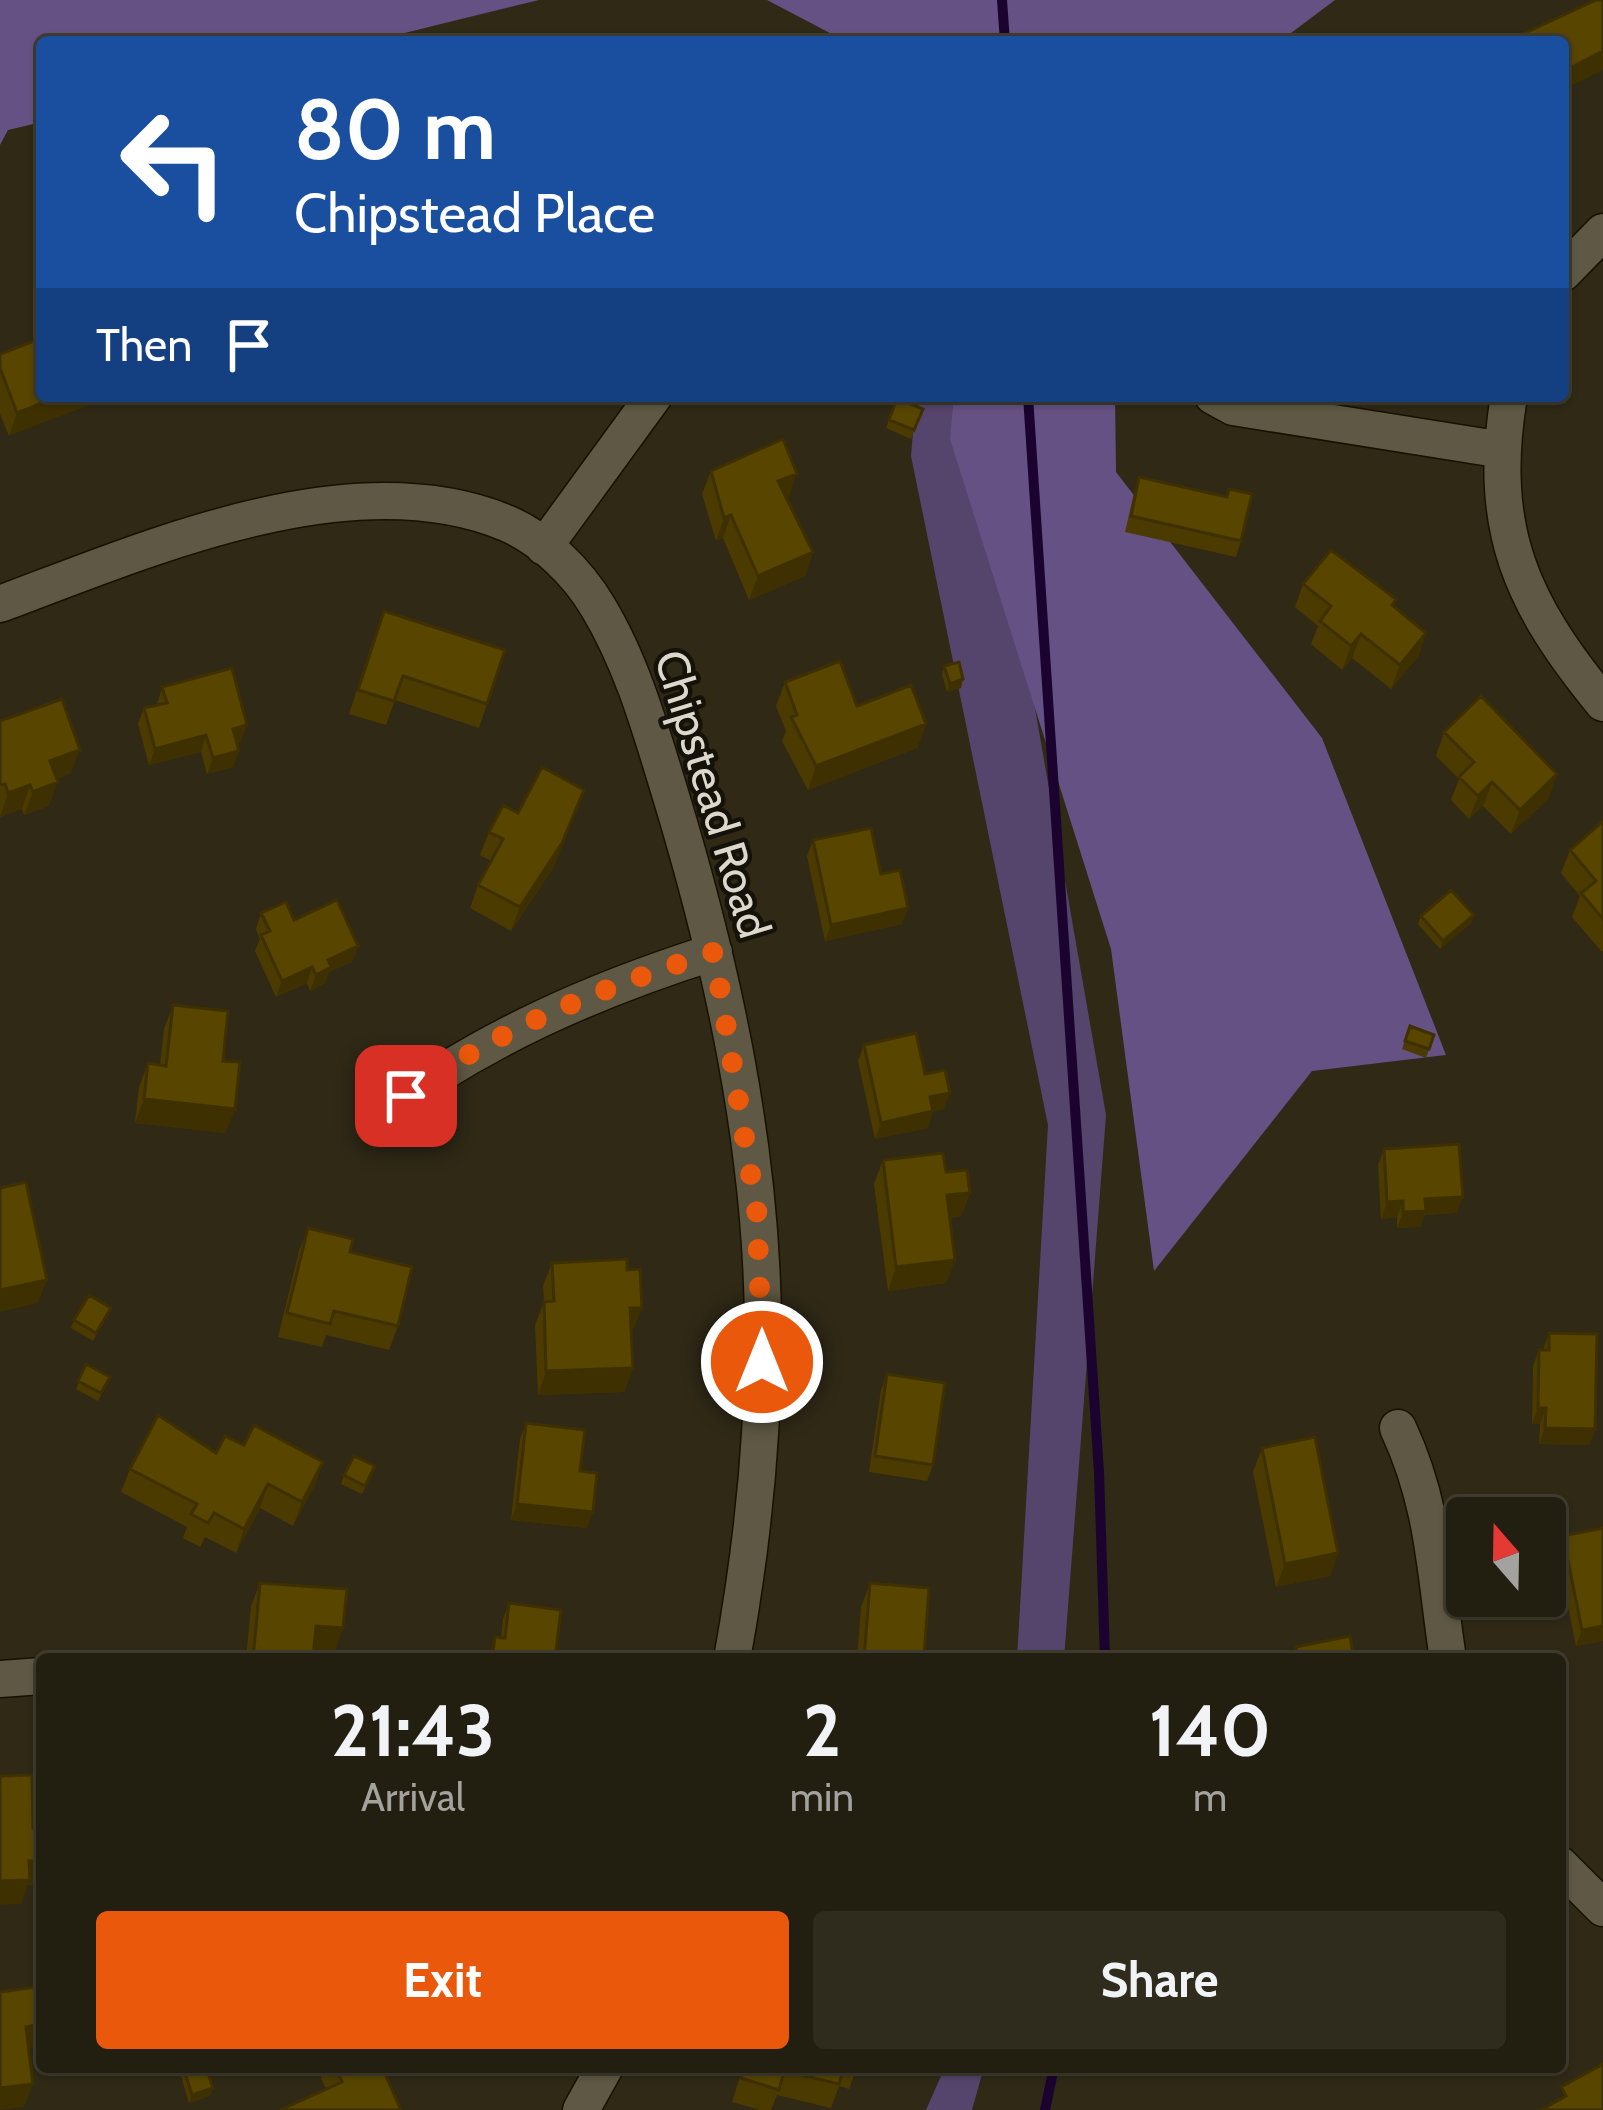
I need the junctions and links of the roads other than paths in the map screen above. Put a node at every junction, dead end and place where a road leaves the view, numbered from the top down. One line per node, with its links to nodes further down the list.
1 (1603, 232): 2 (street)
2 (1569, 267)
3 (650, 402): 7 (street)
4 (1224, 402): 6 (street)
5 (1508, 402): 6 (street)
6 (1502, 450): 9 (street)
7 (544, 547): 8 (street, Chipstead Road); 10 (street, Chipstead Road)
8 (0, 604)
9 (1603, 703)
10 (714, 952): 11 (street); 13 (street, Chipstead Road)
11 (379, 1117)
12 (1398, 1428): 14 (street)
13 (733, 1653)
14 (1447, 1653)
15 (36, 1676): 16 (street)
16 (0, 1679)
17 (1566, 1875): 18 (street)
18 (1584, 1906)
19 (602, 2073): 20 (street)
20 (581, 2110)

